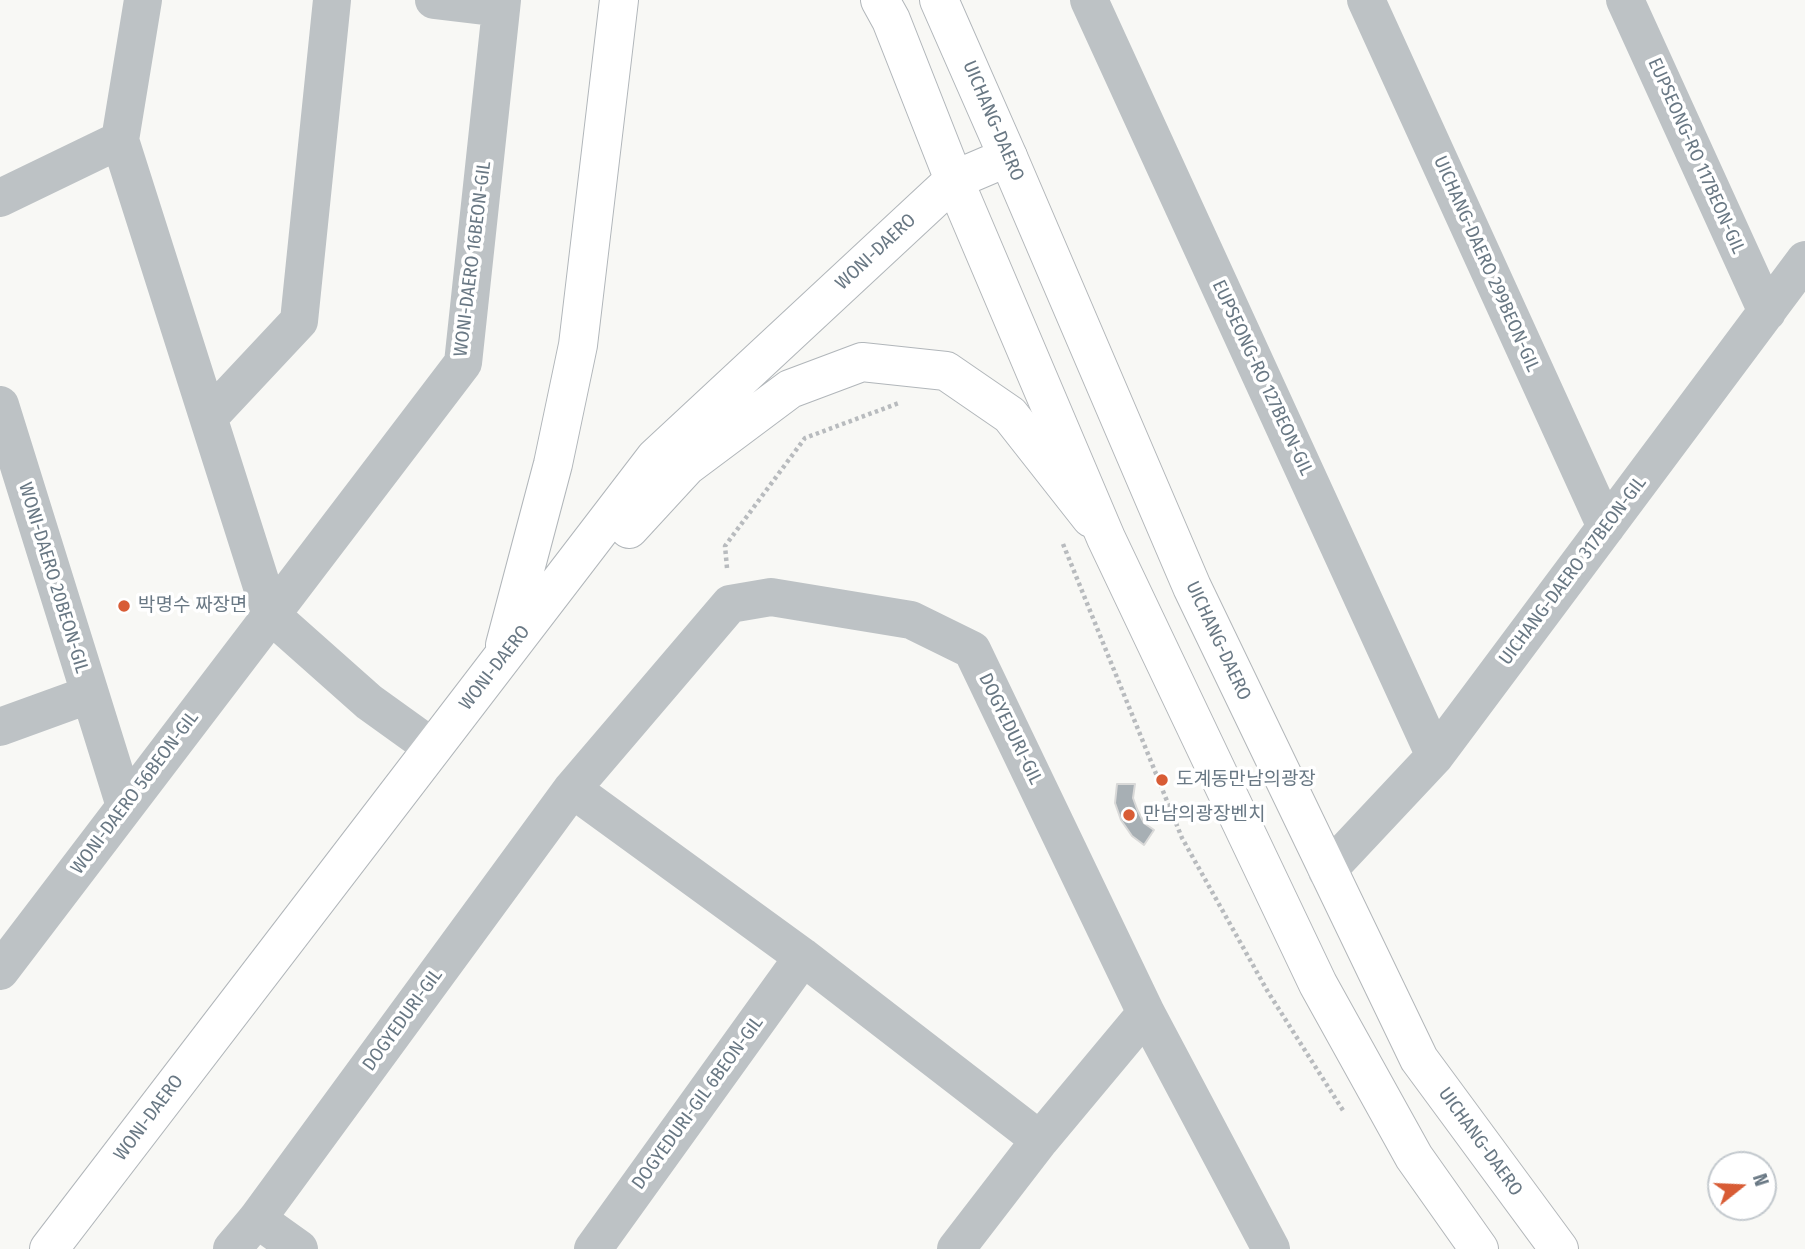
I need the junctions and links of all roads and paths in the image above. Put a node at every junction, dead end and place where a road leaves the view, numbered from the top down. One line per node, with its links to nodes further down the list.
1 (143, 0): 11 (street)
2 (332, 0): 19 (street)
3 (434, 0): 10 (street)
4 (619, 0): 26 (main road)
5 (880, 0): 13 (main road)
6 (939, 0): 12 (main road, UICHANG-DAERO)
7 (1089, 0): 30 (street, EUPSEONG-RO 127BEON-GIL)
8 (1366, 0): 21 (street, UICHANG-DAERO 299BEON-GIL)
9 (1626, 0): 16 (street, EUPSEONG-RO 117BEON-GIL)
10 (501, 4): 25 (street, WONI-DAERO 16BEON-GIL)
11 (120, 140): 14 (street); 19 (street)
12 (1008, 157): 13 (main road, WONI-DAERO); 33 (main road, UICHANG-DAERO)
13 (954, 180): 22 (main road); 26 (main road, WONI-DAERO)
14 (0, 198)
15 (1805, 260): 16 (street, UICHANG-DAERO 317BEON-GIL)
16 (1767, 312): 21 (street, UICHANG-DAERO 317BEON-GIL)
17 (916, 368): 22 (main road); 24 (path); 26 (main road)
18 (0, 405): 20 (street, WONI-DAERO 20BEON-GIL)
19 (209, 418): 25 (street)
20 (9, 464): 27 (street, WONI-DAERO 20BEON-GIL)
21 (1606, 527): 30 (street, UICHANG-DAERO 317BEON-GIL)
22 (1107, 538): 46 (main road)
23 (1063, 543): 37 (path)
24 (730, 604): 31 (street, DOGYEDURI-GIL); 36 (street, DOGYEDURI-GIL)
25 (271, 615): 29 (street); 32 (street, WONI-DAERO 56BEON-GIL)
26 (501, 661): 29 (main road, WONI-DAERO)
27 (88, 695): 28 (street, WONI-DAERO 20BEON-GIL); 32 (street, WONI-DAERO 20BEON-GIL)
28 (0, 727)
29 (433, 748): 41 (main road, WONI-DAERO)
30 (1435, 756): 33 (street, UICHANG-DAERO 317BEON-GIL)
31 (572, 789): 34 (street); 39 (street, DOGYEDURI-GIL)
32 (125, 807): 35 (street, WONI-DAERO 56BEON-GIL)
33 (1327, 871): 47 (main road, UICHANG-DAERO)
34 (803, 957): 38 (street); 44 (street, DOGYEDURI-GIL 6BEON-GIL)
35 (0, 971)
36 (1146, 1013): 38 (street); 40 (street, DOGYEDURI-GIL)
37 (1348, 1118)
38 (1041, 1140): 45 (street)
39 (257, 1219): 42 (street, DOGYEDURI-GIL); 43 (street)
40 (1266, 1247)
41 (49, 1249)
42 (232, 1249)
43 (299, 1249)
44 (593, 1249)
45 (956, 1249)
46 (1479, 1249)
47 (1559, 1249)

